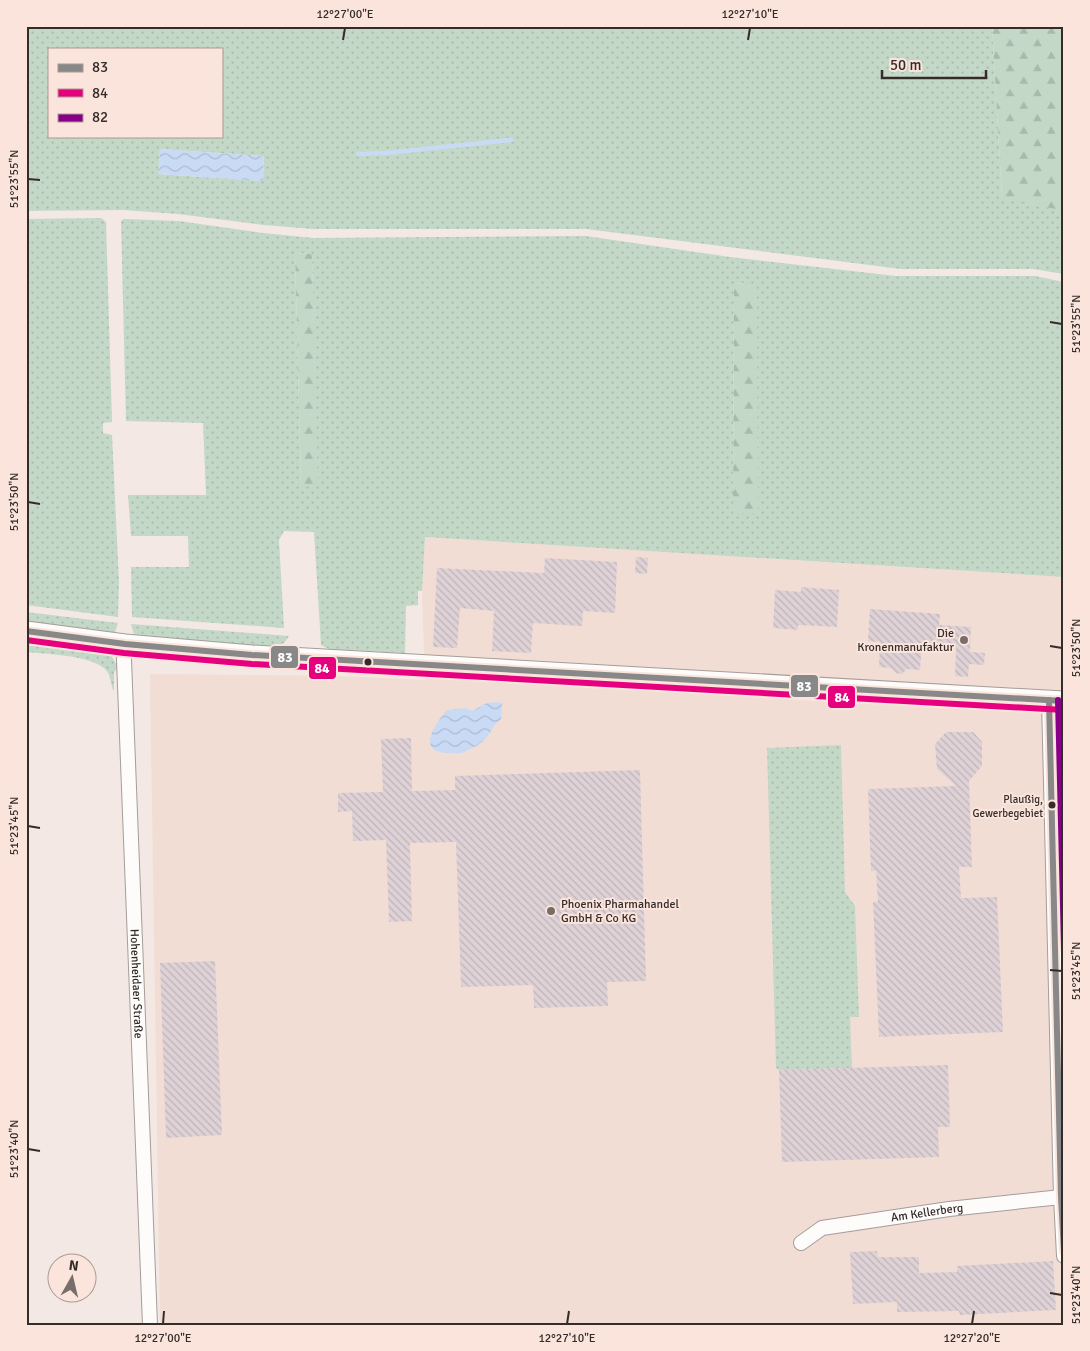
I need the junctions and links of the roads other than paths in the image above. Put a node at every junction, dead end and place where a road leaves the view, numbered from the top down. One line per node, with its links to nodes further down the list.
1 (26, 631): 2 (main road)
2 (125, 644): 3 (main road); 7 (street, Hohenheidaer Straße)
3 (1056, 700): 4 (street)
4 (1061, 1197): 5 (street, Am Kellerberg); 6 (street)
5 (801, 1243)
6 (1064, 1256)
7 (150, 1325)

